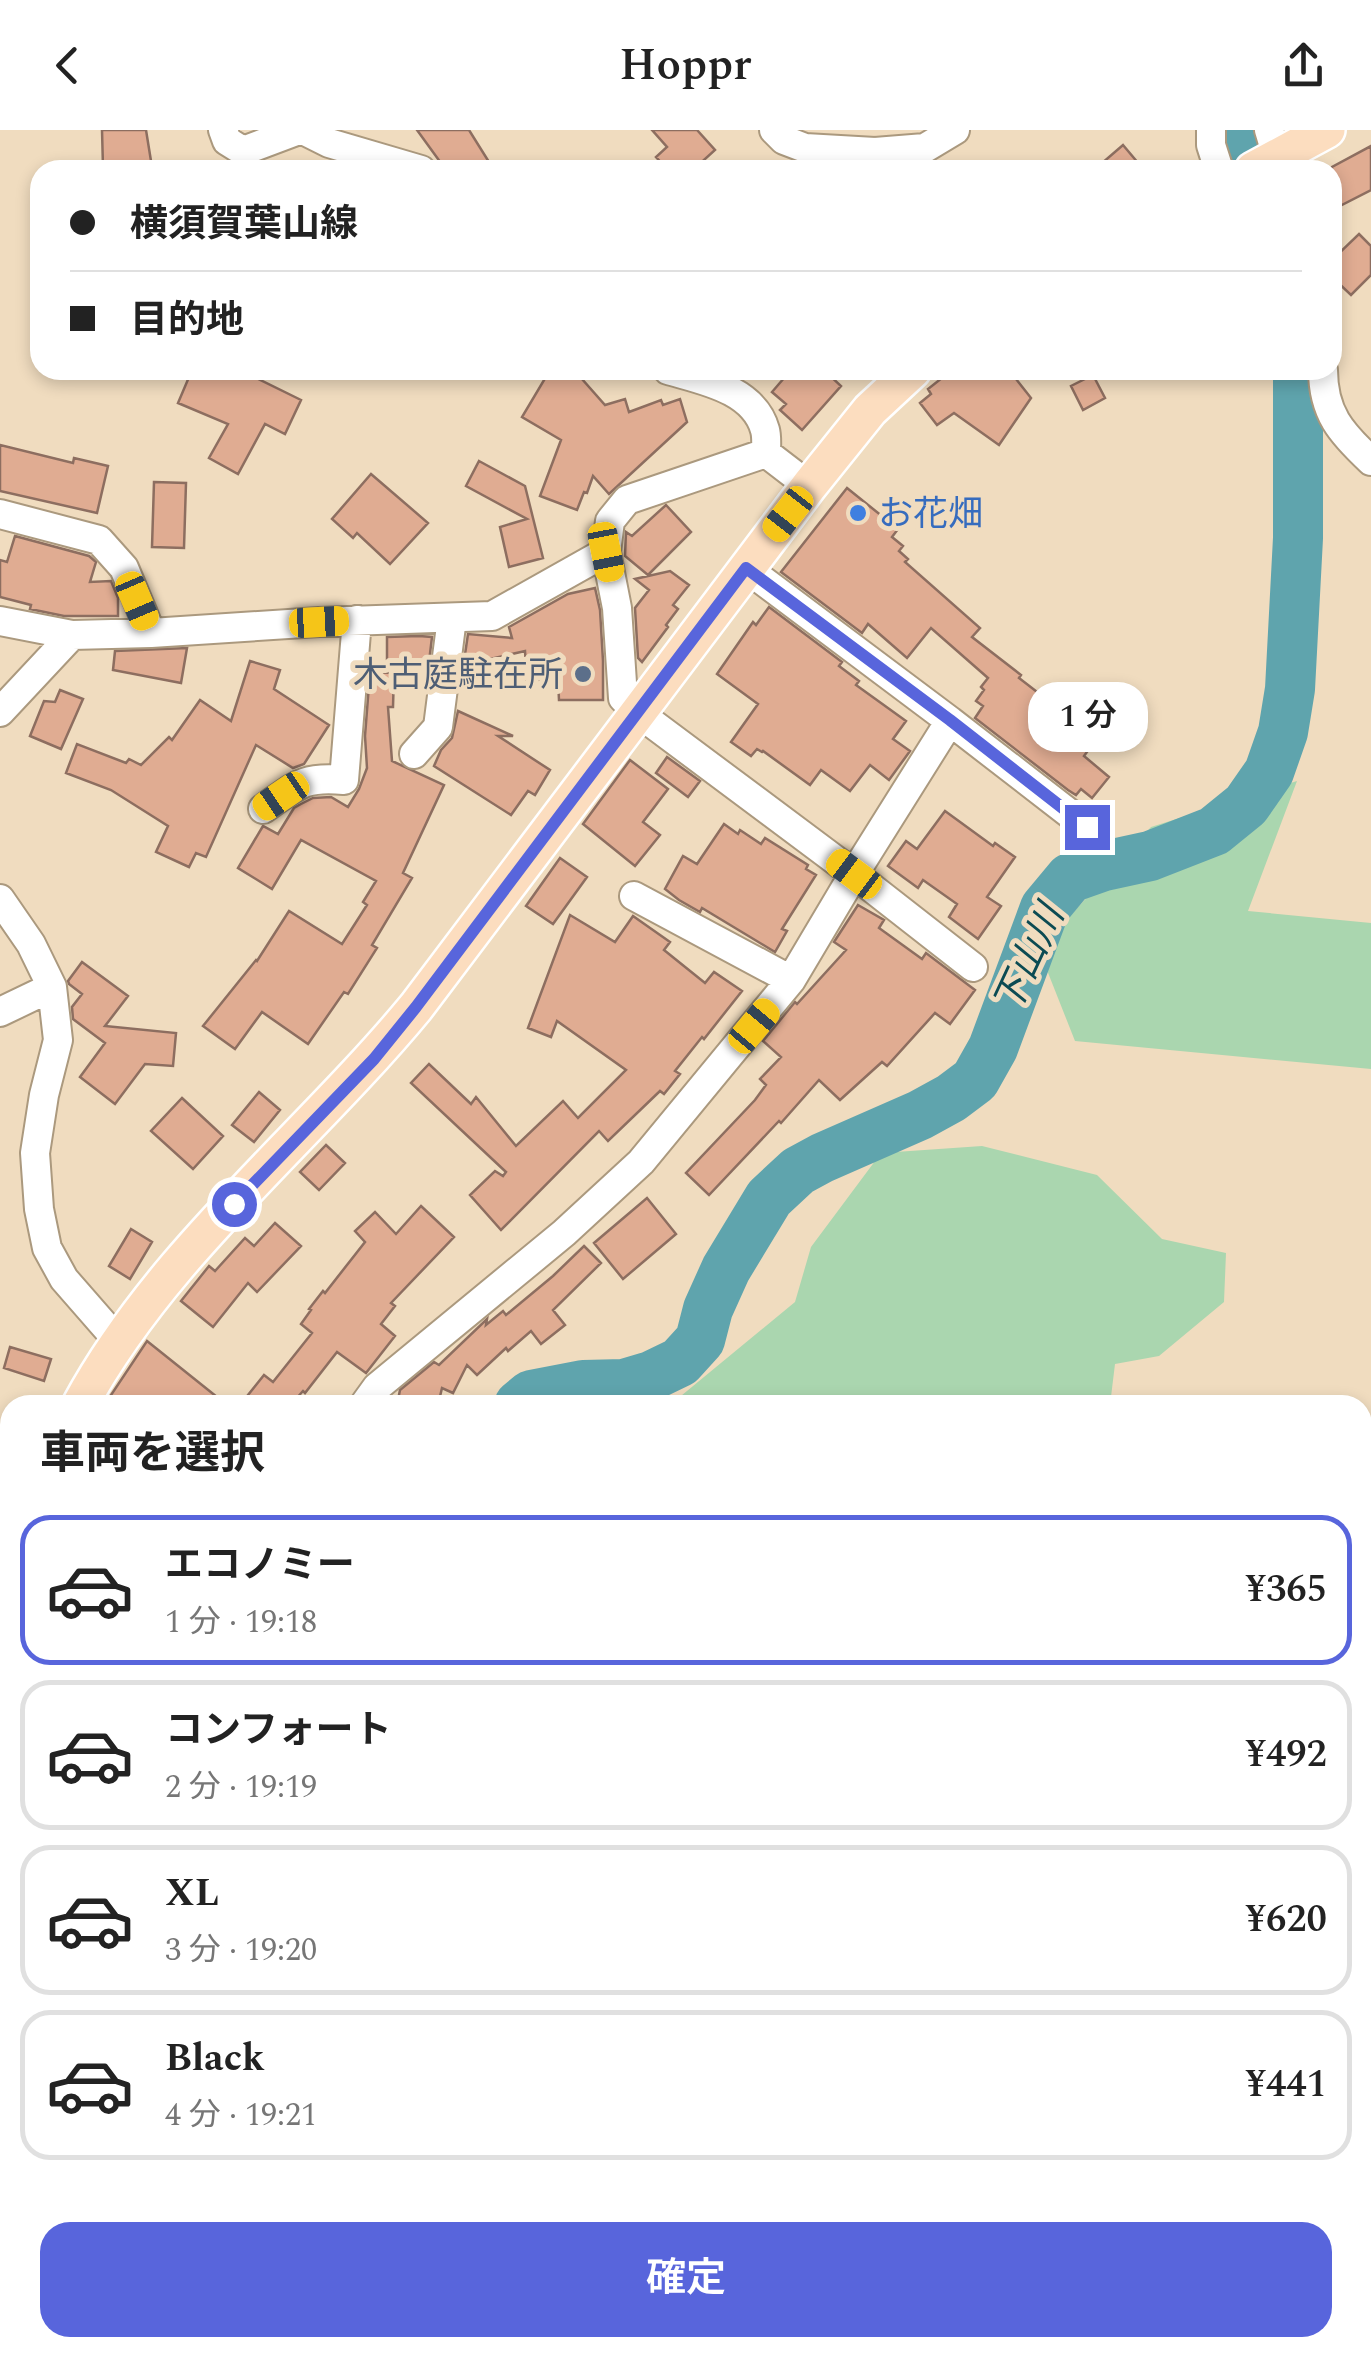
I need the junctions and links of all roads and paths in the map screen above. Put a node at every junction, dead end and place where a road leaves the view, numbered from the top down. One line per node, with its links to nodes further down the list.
1 (223, 130): 2 (street)
2 (301, 130): 8 (street)
3 (774, 130): 4 (street)
4 (955, 130)
5 (1211, 130): 9 (street)
6 (1327, 130): 7 (main road)
7 (1269, 158)
8 (387, 160)
9 (1216, 160)
10 (701, 380): 13 (street)
11 (902, 380): 15 (main road)
12 (1323, 380): 14 (street)
13 (766, 454): 15 (street); 17 (street)
14 (1371, 461)
15 (809, 486): 18 (main road)
16 (0, 514): 22 (street)
17 (606, 552): 19 (street); 25 (street)
18 (746, 568): 25 (main road); 26 (street)
19 (452, 618): 20 (street); 27 (street)
20 (357, 620): 22 (street); 28 (street)
21 (0, 621): 23 (street)
22 (151, 633): 23 (street)
23 (72, 635): 24 (street)
24 (0, 712)
25 (637, 712): 30 (street); 37 (main road)
26 (950, 720): 29 (street); 30 (street)
27 (414, 754)
28 (262, 808)
29 (1087, 827)
30 (854, 874): 33 (street); 34 (street)
31 (634, 896): 34 (street)
32 (0, 899): 35 (street)
33 (973, 966)
34 (791, 980): 39 (street)
35 (52, 987): 36 (street); 37 (street)
36 (0, 1012)
37 (118, 1342): 38 (main road)
38 (86, 1395)
39 (371, 1395)

